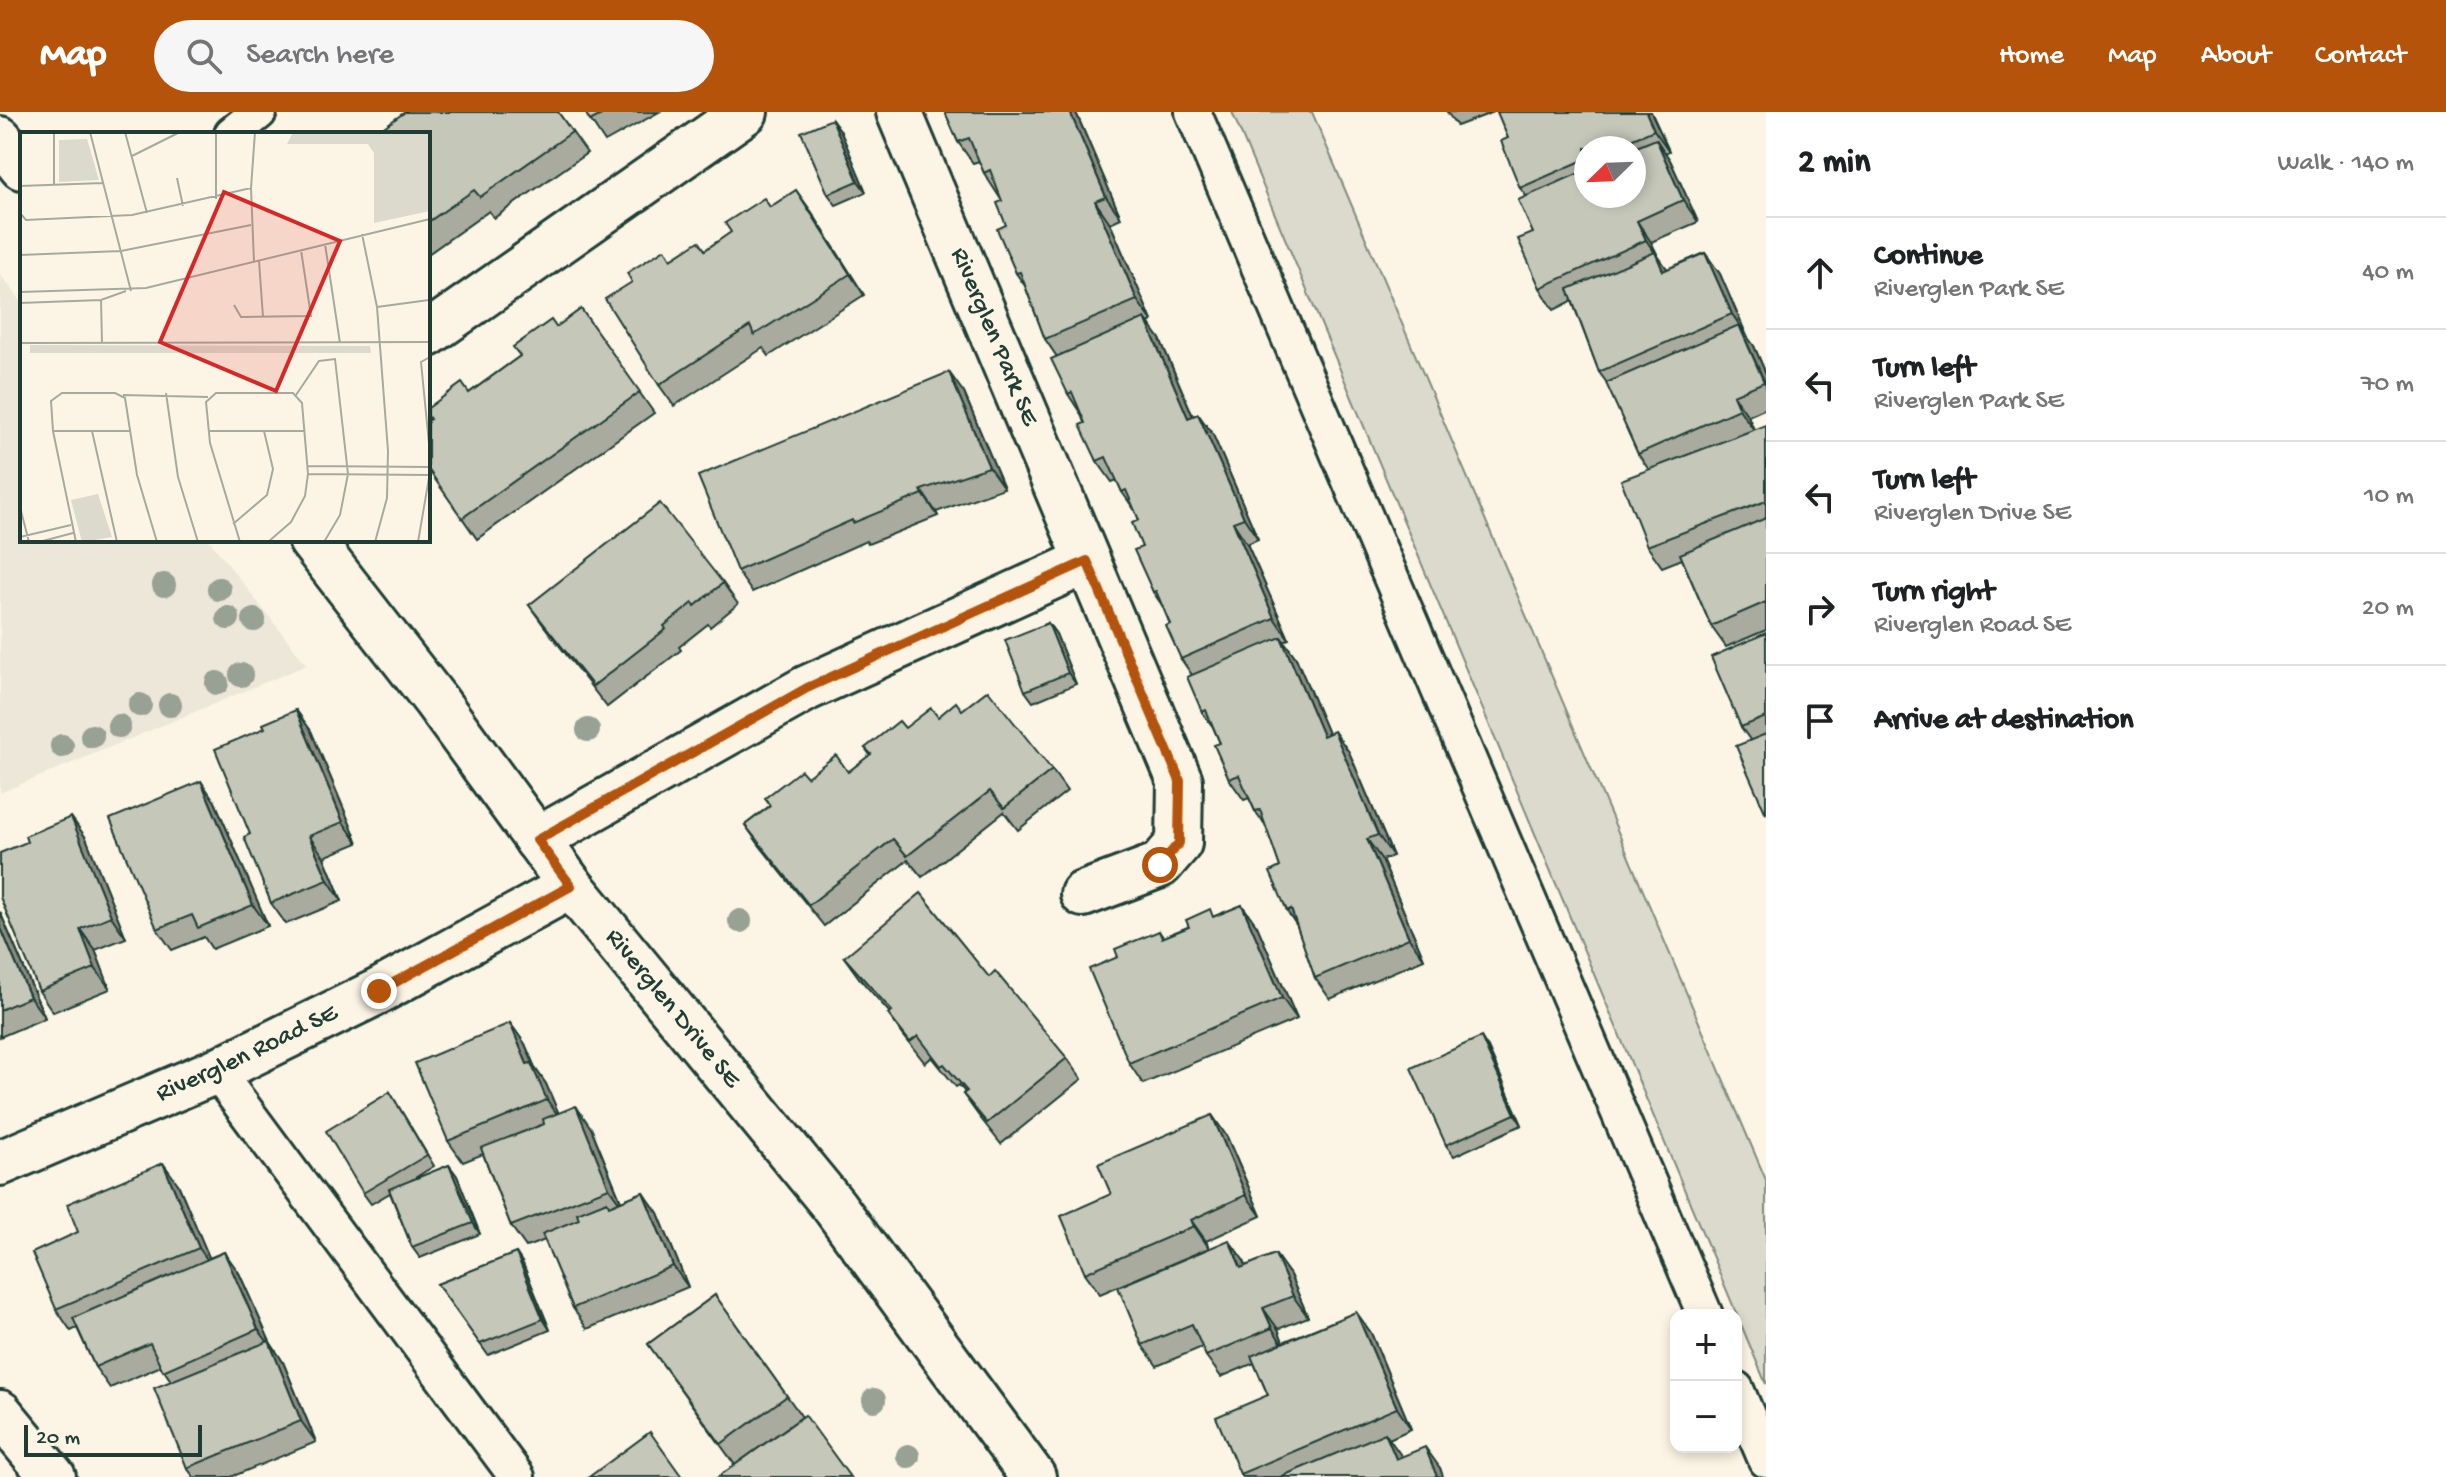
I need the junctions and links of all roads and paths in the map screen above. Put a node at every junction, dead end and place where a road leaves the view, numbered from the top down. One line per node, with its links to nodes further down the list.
1 (259, 112): 5 (lane)
2 (745, 112): 8 (street)
3 (899, 112): 10 (street, Riverglen Park SE)
4 (1193, 112): 16 (lane)
5 (234, 132)
6 (0, 139): 7 (street)
7 (20, 164)
8 (430, 333)
9 (313, 542): 11 (street, Riverglen Drive SE)
10 (1087, 561): 11 (street); 13 (street, Riverglen Park SE)
11 (537, 840): 12 (street, Riverglen Drive SE)
12 (571, 886): 14 (street, Riverglen Road SE); 22 (street, Riverglen Drive SE)
13 (1083, 894)
14 (216, 1071): 15 (street, Riverglen Road SE); 21 (lane)
15 (0, 1163)
16 (1702, 1309)
17 (1742, 1403): 19 (lane)
18 (0, 1413): 20 (street)
19 (1766, 1460)
20 (53, 1477)
21 (517, 1477)
22 (1033, 1477)

